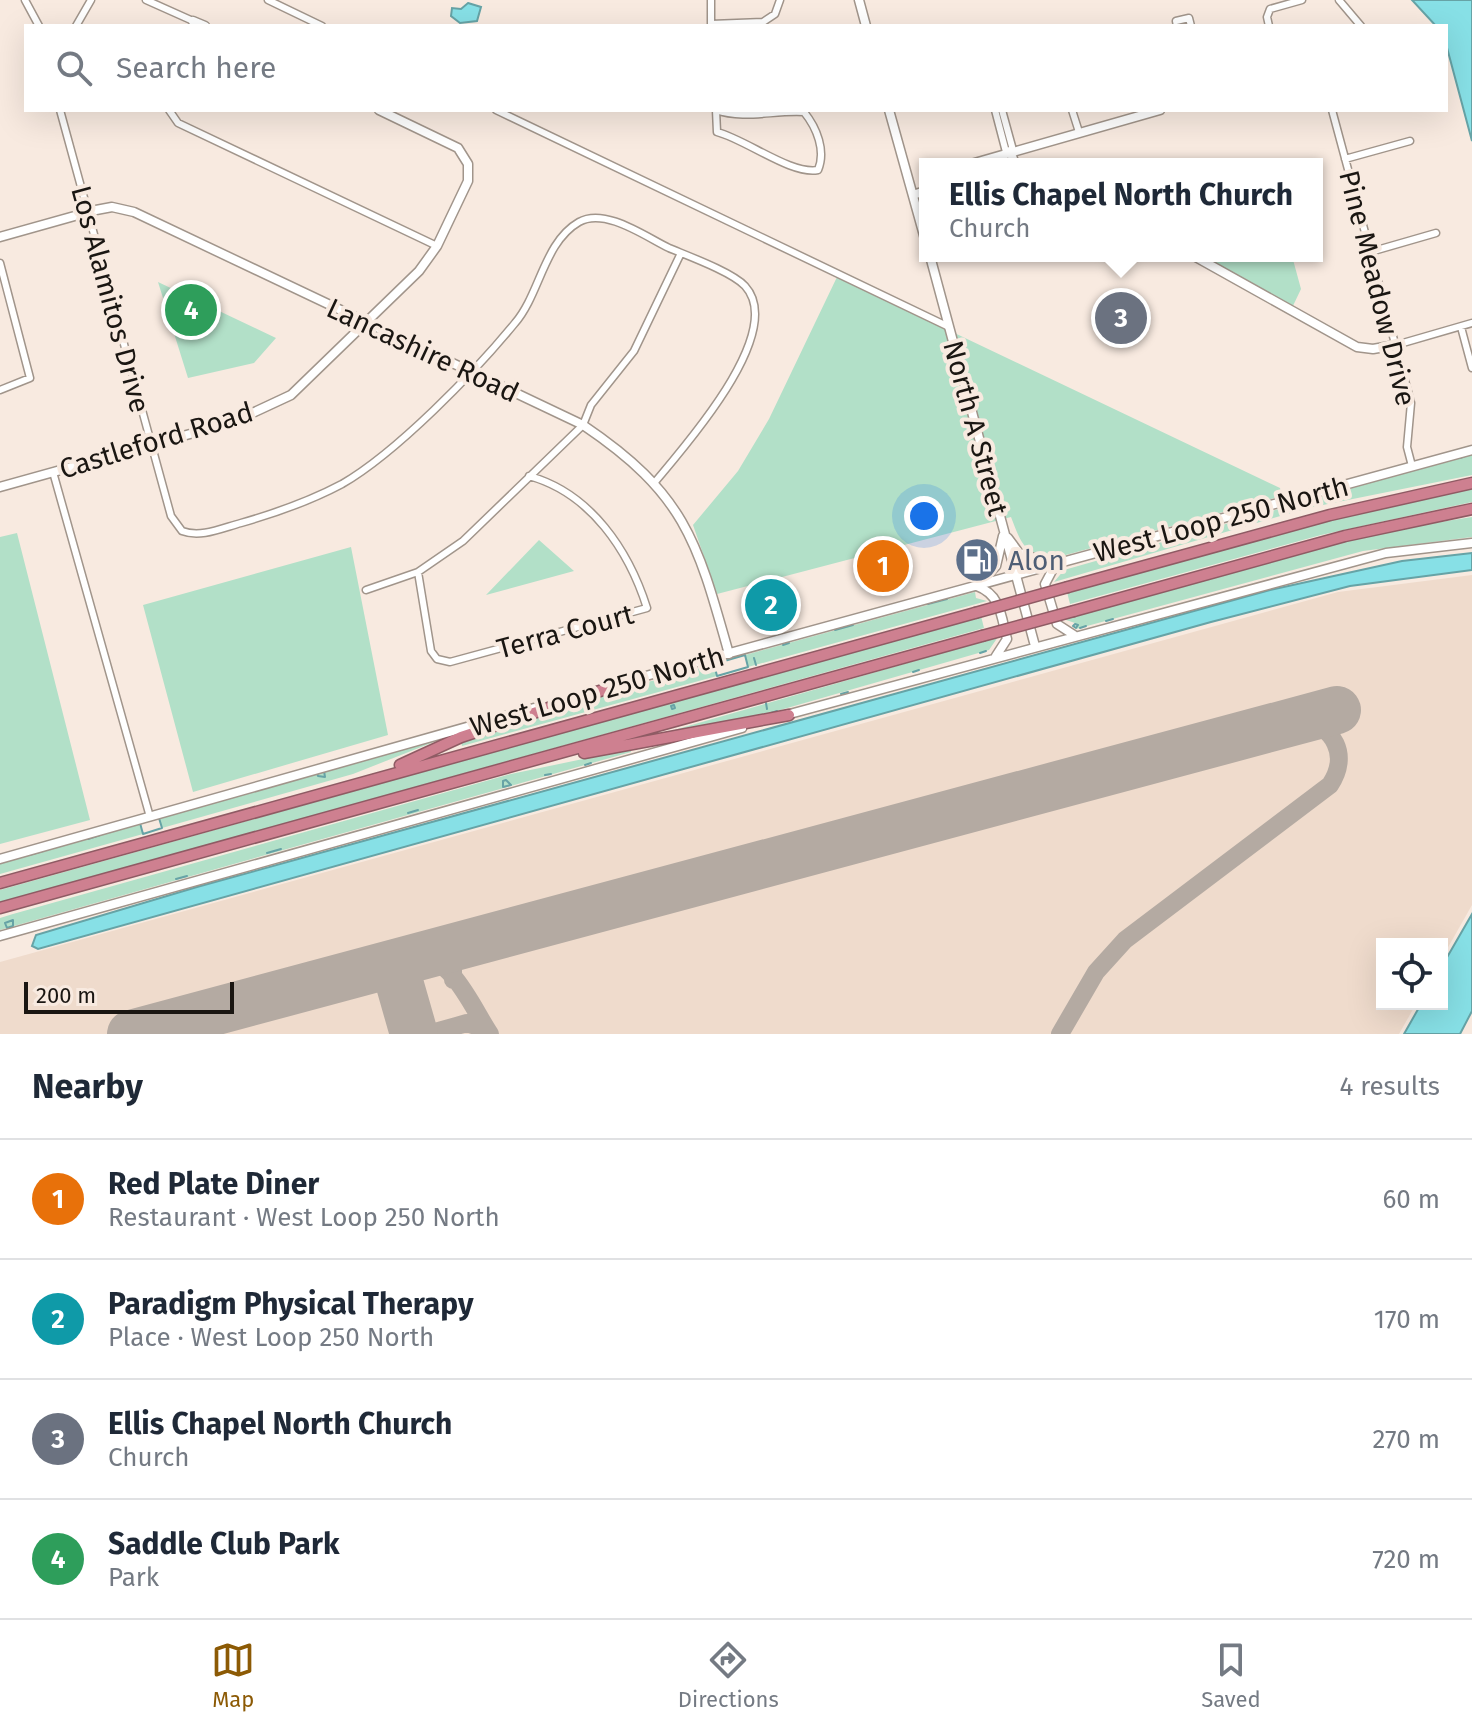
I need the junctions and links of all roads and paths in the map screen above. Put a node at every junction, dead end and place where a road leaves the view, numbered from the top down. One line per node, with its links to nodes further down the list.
1 (25, 0): 11 (street)
2 (91, 0): 12 (street)
3 (146, 0): 10 (street)
4 (268, 0): 13 (street)
5 (711, 0): 14 (street)
6 (780, 0): 15 (street)
7 (859, 0): 16 (main road)
8 (1302, 0): 19 (street)
9 (1339, 0): 20 (street)
10 (190, 22)
11 (38, 24)
12 (77, 24)
13 (318, 24)
14 (711, 24)
15 (728, 24)
16 (865, 24)
17 (1177, 24): 18 (street)
18 (1190, 24)
19 (1269, 24)
20 (1359, 24)
21 (61, 112): 43 (street, Los Alamitos Drive)
22 (170, 112): 47 (street)
23 (383, 112): 47 (main road, Castleford Road)
24 (500, 112): 55 (street)
25 (716, 112): 28 (street)
26 (724, 112): 27 (street)
27 (764, 112)
28 (804, 112)
29 (890, 112): 42 (main road)
30 (996, 112): 37 (street)
31 (1002, 112): 37 (street)
32 (1073, 112): 35 (street)
33 (1333, 112): 40 (street, Pine Meadow Drive)
34 (1135, 113): 35 (main road)
35 (1079, 132): 37 (main road)
36 (1410, 141): 40 (street)
37 (1010, 151): 38 (main road); 39 (main road)
38 (989, 158)
39 (1013, 158)
40 (1345, 159): 48 (street, Pine Meadow Drive)
41 (919, 193): 42 (main road)
42 (913, 195): 44 (main road)
43 (87, 212): 46 (main road, Lancashire Road); 53 (main road, Lancashire Road); 62 (street, Los Alamitos Drive)
44 (919, 217)
45 (1436, 233): 48 (street)
46 (0, 237)
47 (437, 246): 53 (main road, Castleford Road)
48 (1370, 252): 57 (street, Pine Meadow Drive)
49 (681, 253): 59 (street); 61 (street); 67 (street)
50 (932, 262): 55 (main road, North A Street)
51 (1205, 262): 57 (main road)
52 (0, 263): 60 (street)
53 (366, 323): 59 (main road, Lancashire Road); 62 (main road, Castleford Road)
54 (1472, 323): 56 (street)
55 (949, 327): 71 (main road, North A Street)
56 (1461, 327): 57 (street); 58 (street)
57 (1396, 345): 64 (street, Pine Meadow Drive)
58 (1472, 368)
59 (469, 372): 61 (main road, Lancashire Road); 62 (street, Los Alamitos Drive)
60 (0, 390)
61 (583, 425): 66 (street); 67 (main road, Lancashire Road)
62 (151, 445): 65 (main road, Castleford Road)
63 (1472, 450): 64 (main road, West Loop 250 North)
64 (1412, 466): 73 (main road, West Loop 250 North)
65 (53, 472): 69 (main road, Castleford Road); 86 (street)
66 (529, 476): 74 (street); 74 (street, Terra Court)
67 (655, 482): 80 (main road, Lancashire Road)
68 (1472, 483): 85 (highway, bridge)
69 (0, 487)
70 (1472, 509): 84 (highway, bridge)
71 (1004, 530): 73 (main road); 75 (main road, North A Street); 76 (main road)
72 (1472, 543): 78 (main road)
73 (1057, 564): 75 (main road, West Loop 250 North); 78 (main road)
74 (418, 572): 77 (street)
75 (1016, 575): 76 (main road, West Loop 250 North); 79 (main road, North A Street)
76 (976, 586): 80 (main road, West Loop 250 North); 81 (main road)
77 (366, 590)
78 (1075, 635): 79 (main road)
79 (1035, 646): 81 (main road)
80 (729, 654): 82 (main road, West Loop 250 North)
81 (995, 657): 83 (main road)
82 (627, 682): 85 (highway); 86 (main road, West Loop 250 North)
83 (789, 715): 84 (highway); 90 (main road)
84 (504, 769): 89 (highway)
85 (367, 779): 88 (highway)
86 (150, 817): 87 (main road, West Loop 250 North)
87 (0, 859)
88 (0, 883)
89 (0, 908)
90 (0, 936)

